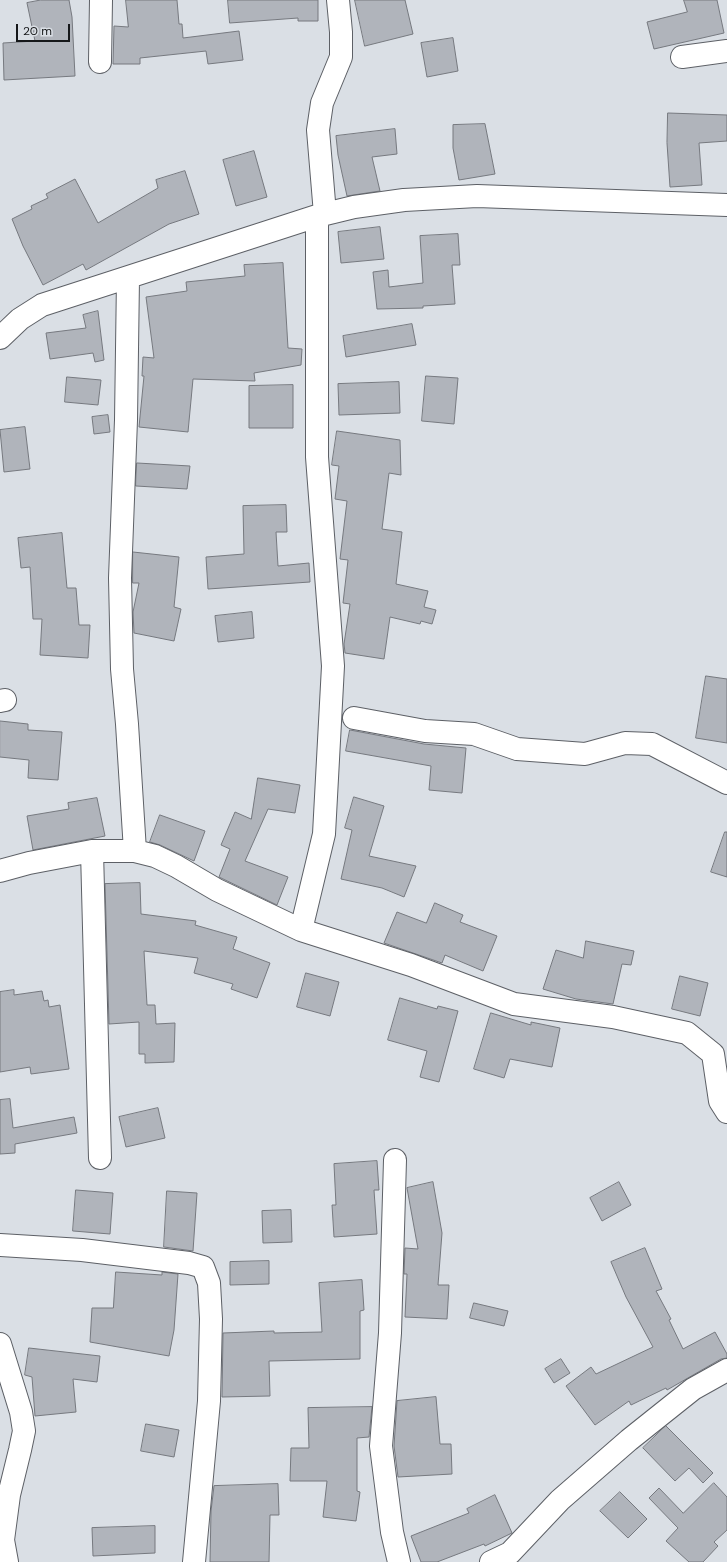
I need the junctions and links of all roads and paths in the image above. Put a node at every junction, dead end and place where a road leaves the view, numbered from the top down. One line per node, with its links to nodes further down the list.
1 (101, 0): 5 (street)
2 (338, 0): 7 (street)
3 (727, 50): 4 (street)
4 (682, 57)
5 (100, 62)
6 (727, 205): 7 (street)
7 (321, 215): 8 (street); 15 (street)
8 (128, 278): 9 (street); 13 (street)
9 (0, 338)
10 (354, 718): 11 (street)
11 (727, 782)
12 (92, 851): 13 (street); 14 (street); 17 (street)
13 (135, 851): 15 (street)
14 (0, 871)
15 (301, 930): 16 (street)
16 (727, 1112)
17 (100, 1158)
18 (395, 1160): 25 (street)
19 (0, 1245): 24 (street)
20 (0, 1344): 22 (street)
21 (727, 1370): 26 (street)
22 (5, 1495): 23 (street)
23 (7, 1562)
24 (194, 1562)
25 (399, 1562)
26 (491, 1562)

